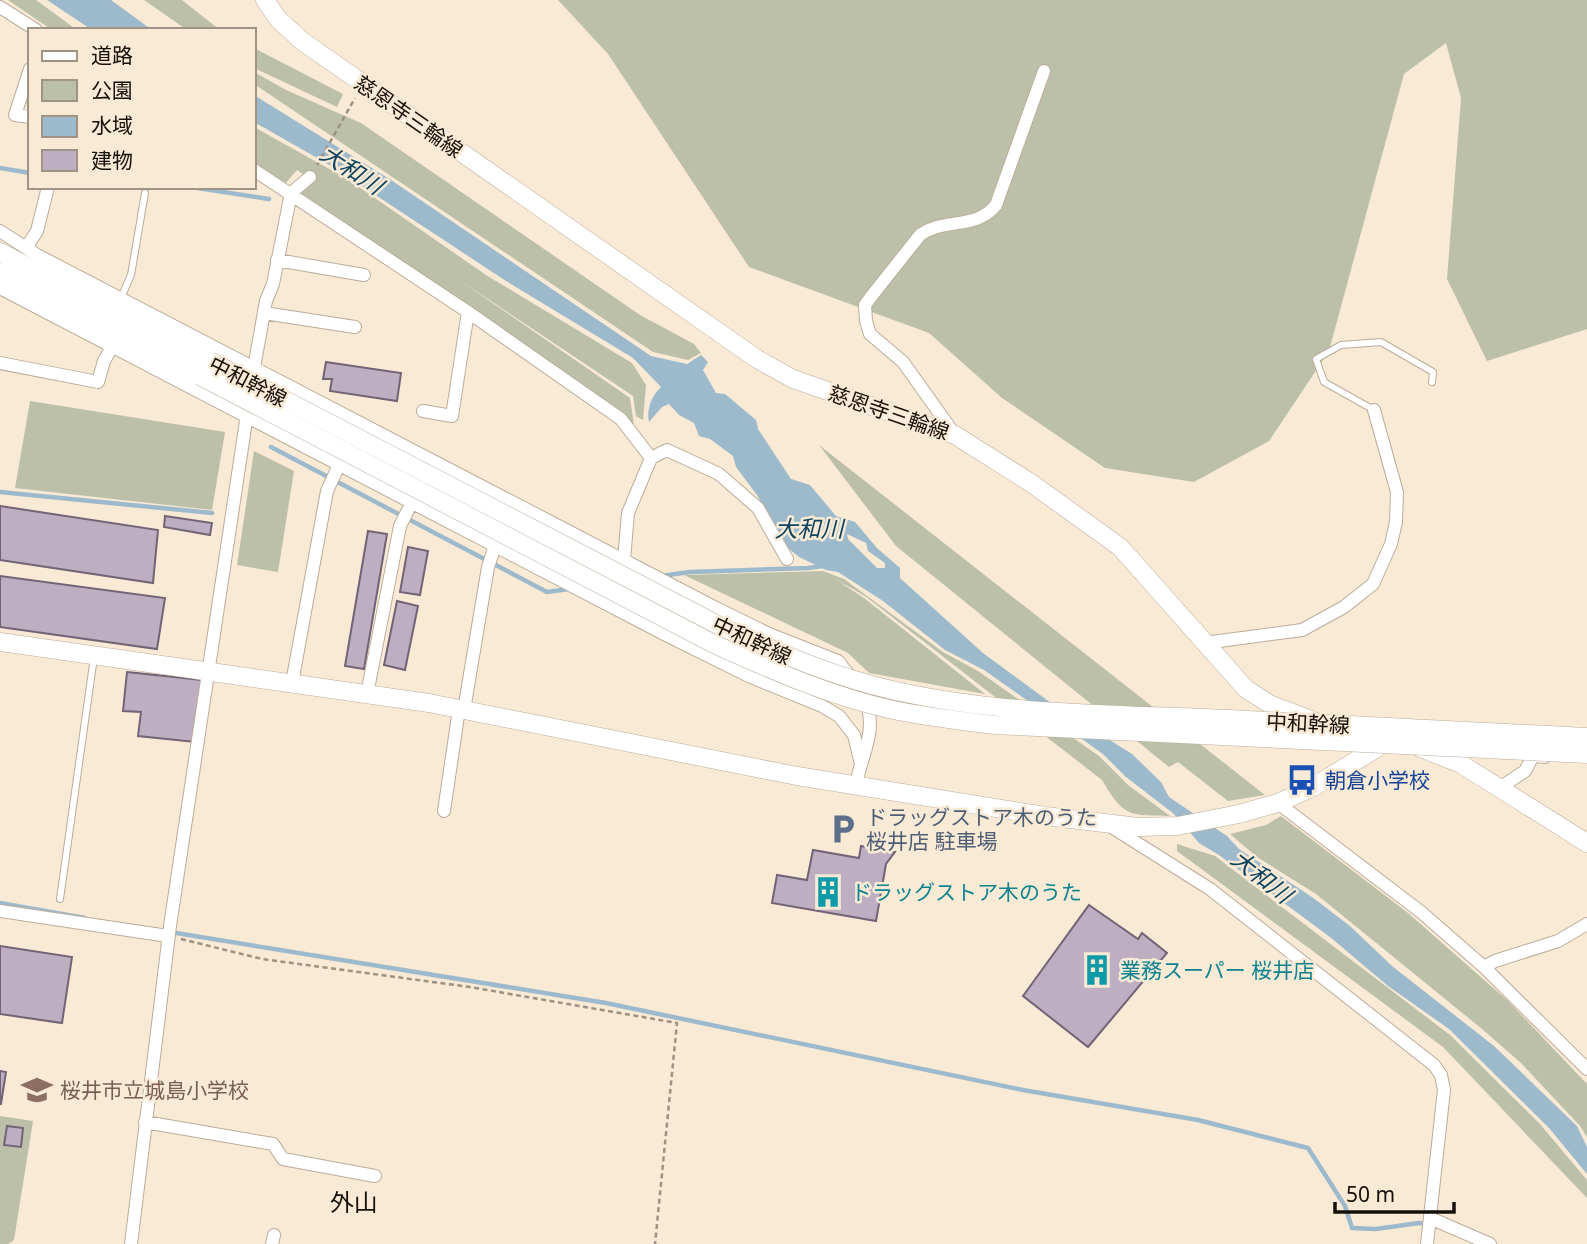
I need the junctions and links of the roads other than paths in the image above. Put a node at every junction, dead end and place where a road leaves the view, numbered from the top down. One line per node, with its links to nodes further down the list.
1 (265, 0): 31 (main road, 慈恩寺三輪線)
2 (0, 7): 3 (street)
3 (33, 28)
4 (1044, 71): 31 (street)
5 (28, 75): 6 (street)
6 (28, 117)
7 (256, 171): 11 (street)
8 (310, 177): 11 (street)
9 (47, 189): 14 (street)
10 (145, 193): 19 (lane)
11 (291, 193): 15 (street); 20 (street)
12 (0, 231): 14 (street)
13 (0, 250): 14 (main road, 中和幹線)
14 (23, 255): 19 (street); 26 (main road, 中和幹線)
15 (277, 260): 17 (street); 21 (street)
16 (0, 272): 26 (main road, 中和幹線)
17 (364, 275)
18 (0, 288): 23 (street)
19 (121, 298): 25 (street)
20 (468, 312): 29 (street); 32 (street)
21 (264, 313): 22 (street); 25 (street)
22 (355, 327)
23 (112, 347): 24 (street); 30 (street)
24 (0, 363)
25 (254, 368): 30 (street); 37 (street)
26 (205, 369): 45 (main road, 中和幹線, bridge); 47 (main road, 中和幹線, bridge)
27 (1432, 382): 28 (lane)
28 (1374, 410): 39 (street)
29 (423, 411)
30 (246, 415): 33 (street); 41 (street)
31 (955, 435): 39 (main road, 慈恩寺三輪線)
32 (651, 458): 36 (street); 37 (street)
33 (339, 465): 34 (street); 42 (street)
34 (412, 502): 35 (street); 43 (street)
35 (495, 546): 44 (street); 48 (street)
36 (787, 559)
37 (624, 560): 48 (street)
38 (0, 642): 40 (main road)
39 (1203, 643): 46 (main road, 慈恩寺三輪線)
40 (94, 655): 41 (main road); 55 (lane)
41 (208, 670): 42 (main road); 58 (street)
42 (292, 683): 43 (main road)
43 (367, 694): 44 (main road)
44 (462, 709): 49 (main road); 52 (street)
45 (1587, 734): 46 (street)
46 (1393, 738): 50 (main road, 慈恩寺三輪線); 51 (main road)
47 (1587, 756): 50 (street)
48 (860, 760): 49 (street)
49 (856, 785): 53 (main road)
50 (1501, 787): 54 (main road, 慈恩寺三輪線)
51 (1278, 803): 53 (main road); 59 (street)
52 (444, 811)
53 (1107, 824): 63 (street)
54 (1587, 843)
55 (60, 899)
56 (0, 911): 58 (street)
57 (1587, 924): 59 (street)
58 (168, 934): 61 (street)
59 (1484, 967): 60 (street)
60 (1587, 1069)
61 (145, 1122): 62 (street); 64 (street)
62 (375, 1176)
63 (1428, 1231): 65 (street)
64 (131, 1244)
65 (1490, 1244)

